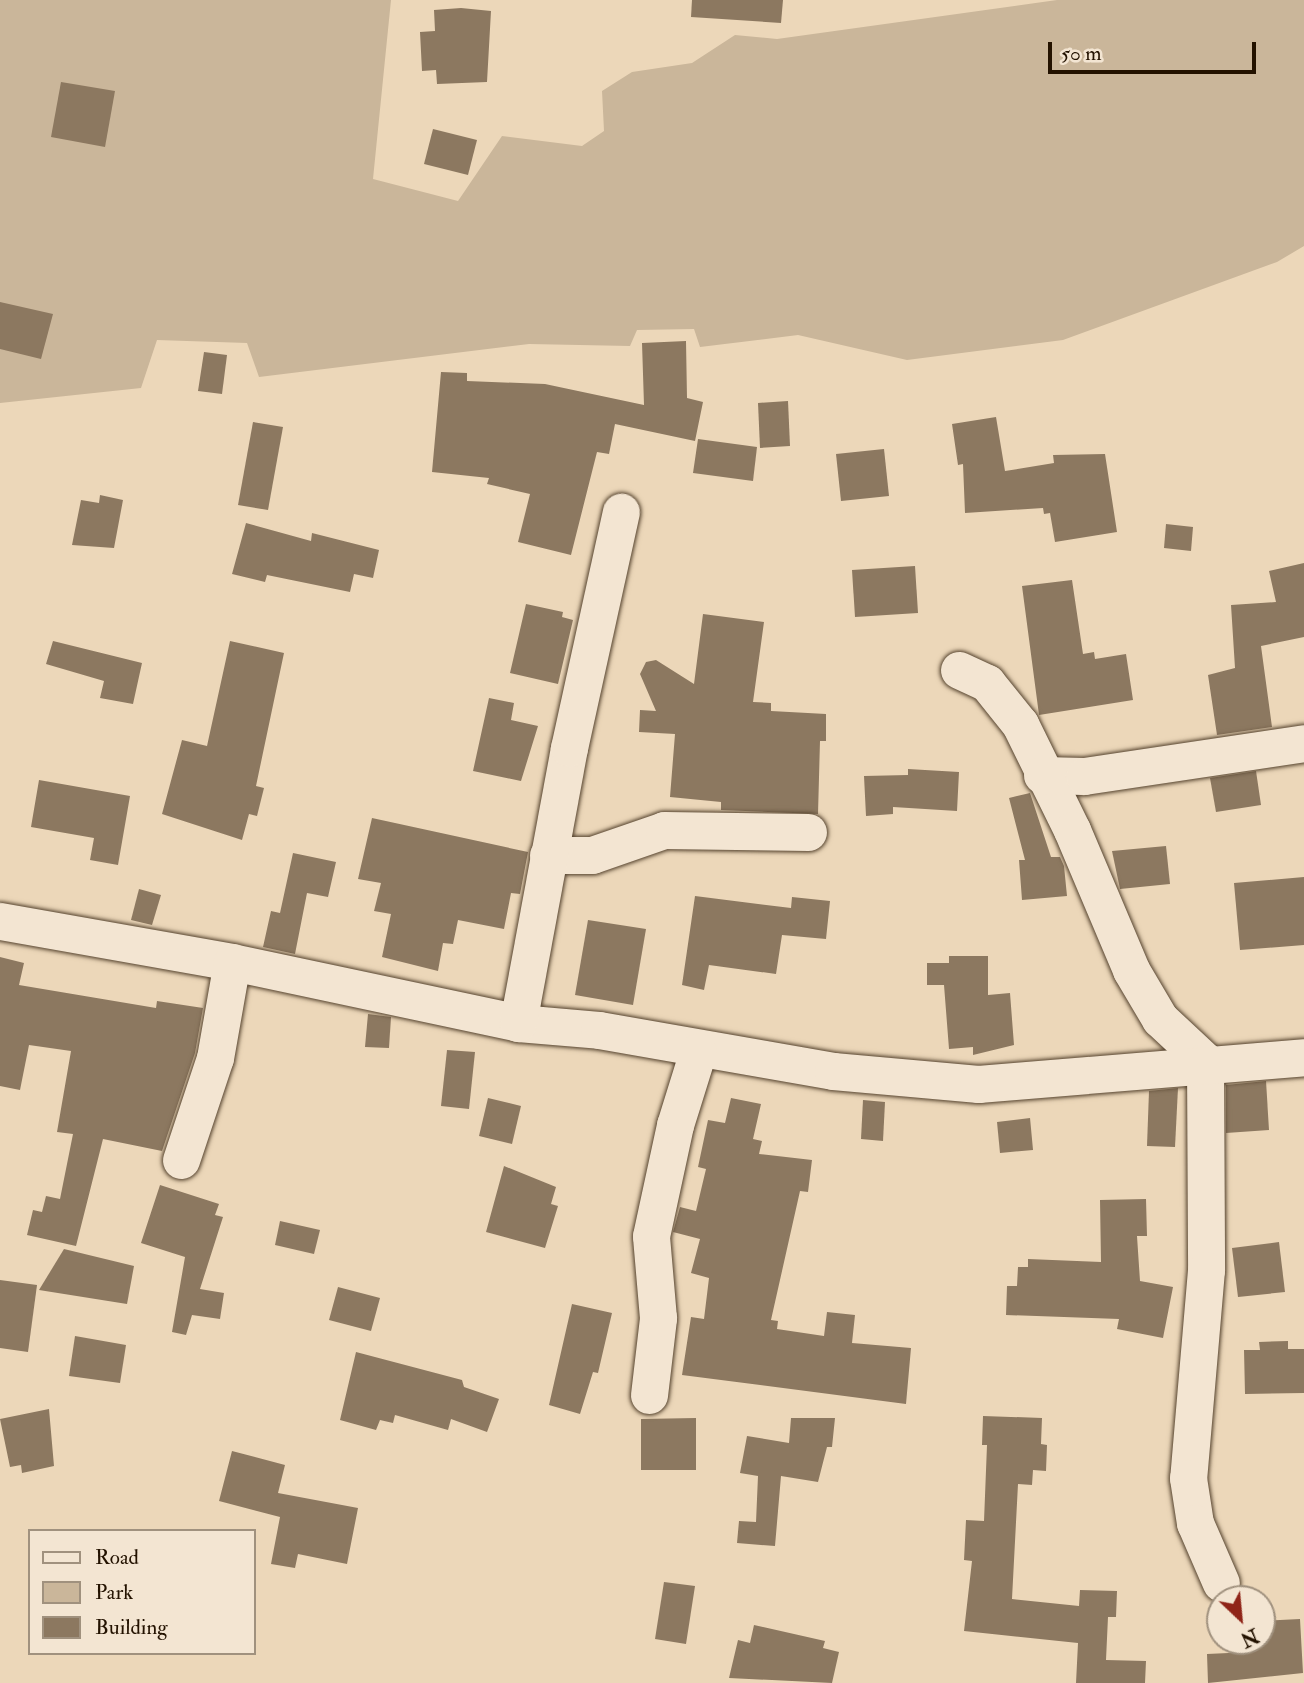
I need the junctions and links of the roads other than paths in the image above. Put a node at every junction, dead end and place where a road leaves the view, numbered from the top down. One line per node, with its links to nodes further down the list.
1 (621, 512): 6 (street)
2 (959, 670): 4 (street)
3 (1304, 743): 4 (street)
4 (1042, 775): 12 (street)
5 (807, 832): 6 (street)
6 (548, 855): 9 (street)
7 (0, 921): 8 (street)
8 (232, 962): 9 (street); 13 (street)
9 (518, 1023): 10 (street)
10 (698, 1051): 12 (street); 14 (street)
11 (1304, 1057): 12 (street)
12 (1205, 1061): 15 (street)
13 (181, 1160)
14 (649, 1395)
15 (1221, 1583)

